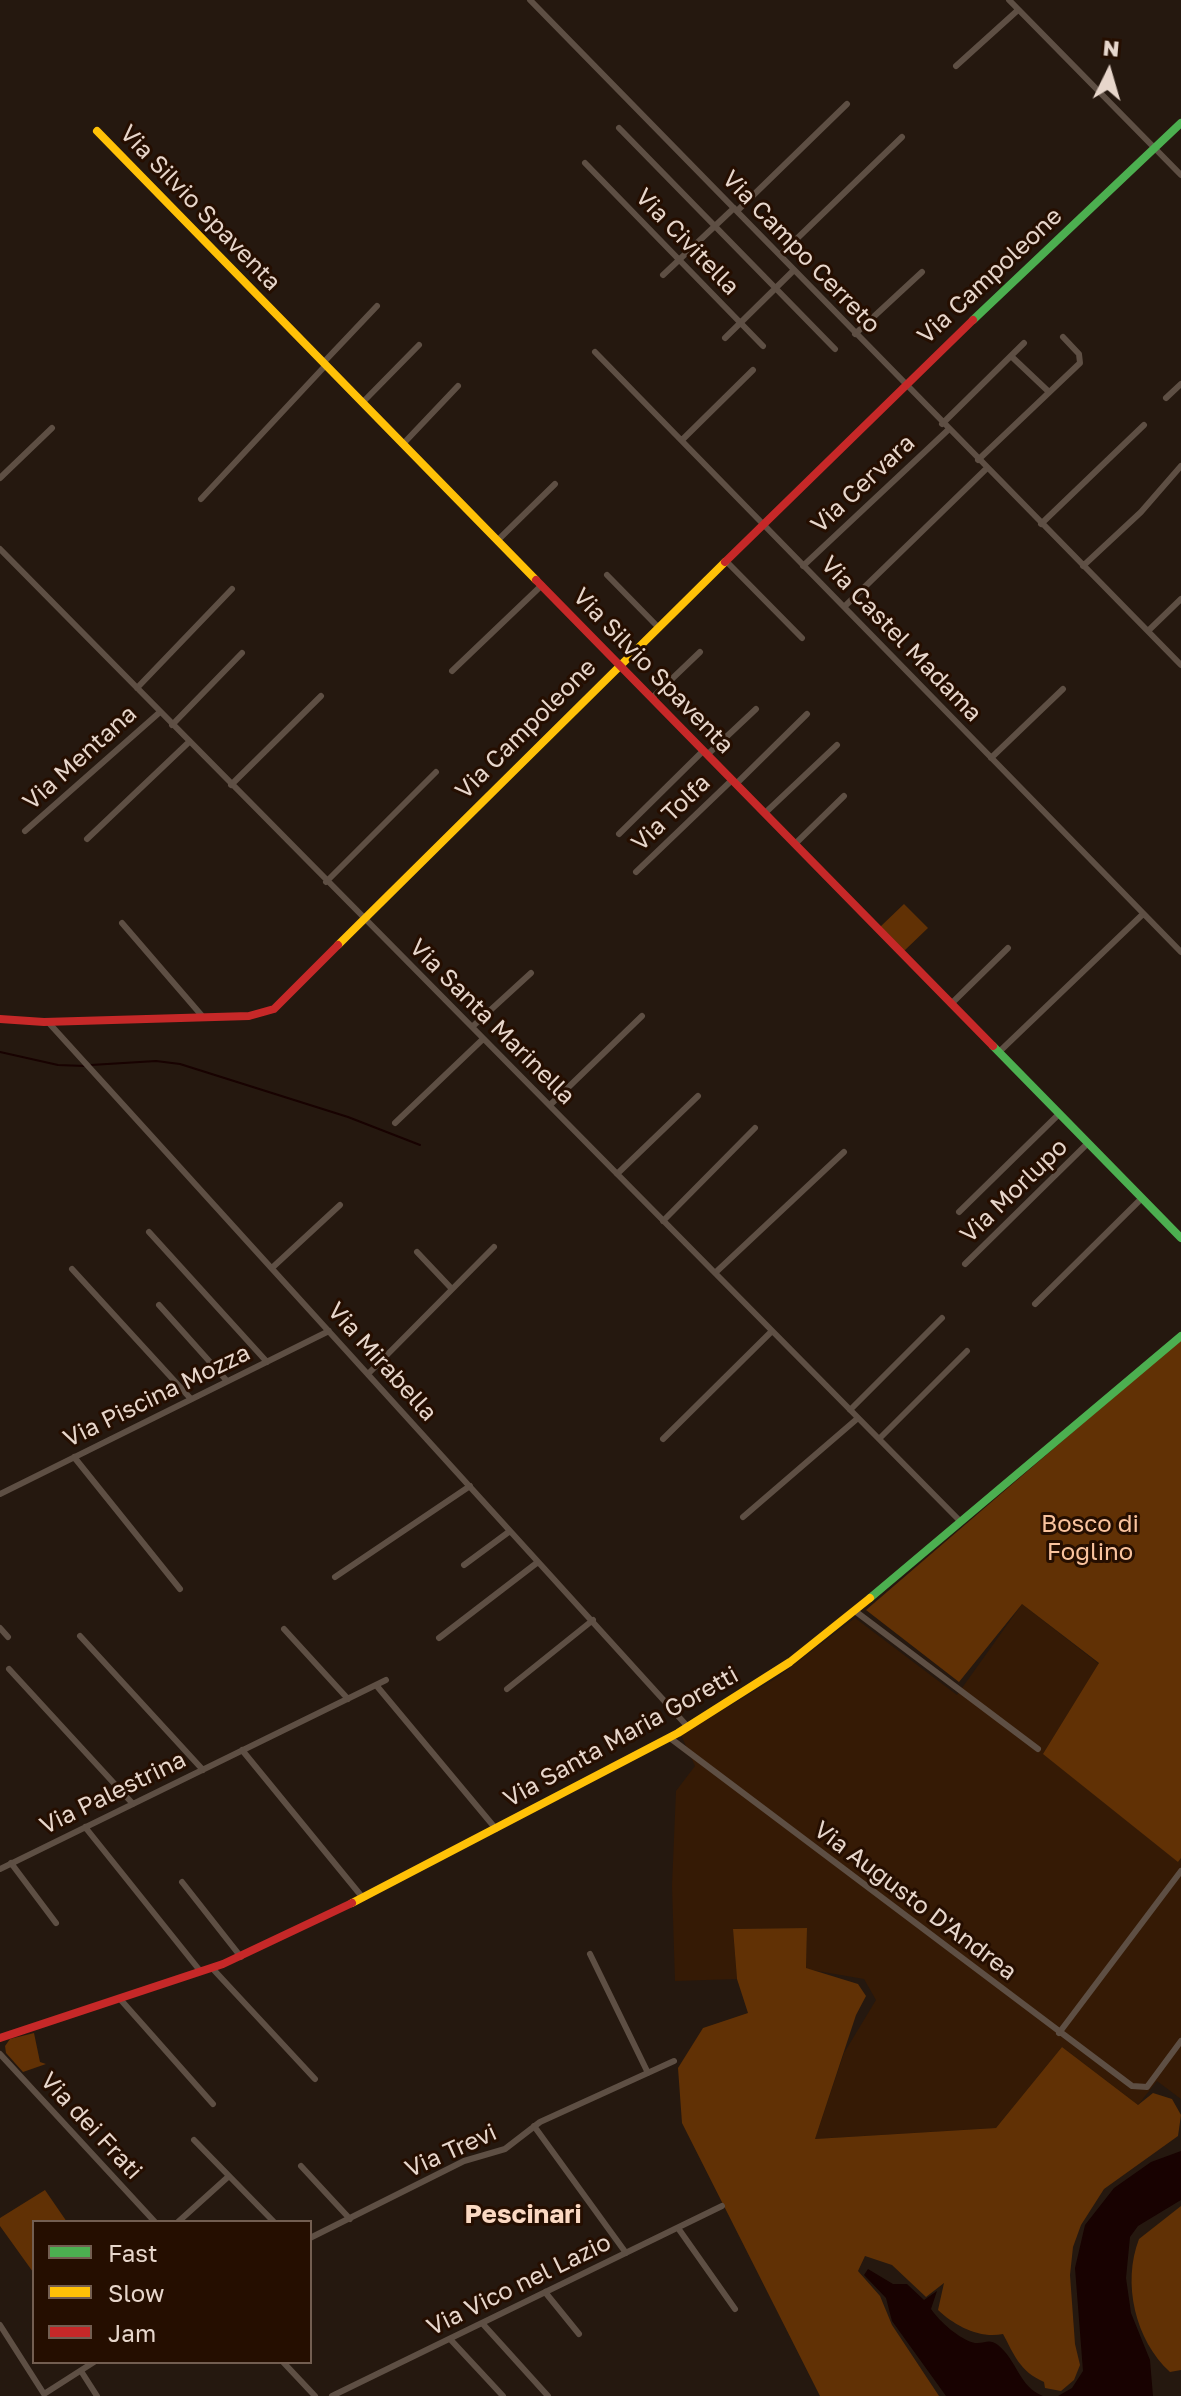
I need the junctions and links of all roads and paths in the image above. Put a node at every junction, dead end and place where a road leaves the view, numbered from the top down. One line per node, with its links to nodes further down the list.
1 (530, 0): 14 (street, Via Campo Cerreto)
2 (1009, 0): 4 (street)
3 (1023, 0): 4 (street)
4 (1017, 9): 5 (street); 11 (street)
5 (956, 66)
6 (847, 104): 14 (street)
7 (1181, 123): 11 (street, Via Campoleone)
8 (619, 128): 15 (street)
9 (97, 131): 33 (street, Via Silvio Spaventa)
10 (902, 137): 16 (street)
11 (1155, 148): 13 (street); 36 (street, Via Campoleone)
12 (585, 163): 17 (street, Via Civitella)
13 (1181, 175)
14 (736, 209): 15 (street); 16 (street, Via Campo Cerreto)
15 (715, 226): 17 (street); 21 (street)
16 (780, 255): 18 (street, Via Campo Cerreto)
17 (679, 260): 20 (street); 23 (street, Via Civitella)
18 (794, 270): 21 (street); 24 (street, Via Campo Cerreto)
19 (922, 272): 24 (street)
20 (663, 275)
21 (776, 288): 23 (street); 30 (street)
22 (377, 306): 33 (street)
23 (740, 323): 26 (street); 29 (street, Via Civitella)
24 (855, 334): 36 (street, Via Campo Cerreto)
25 (1063, 337): 38 (street)
26 (725, 338)
27 (1024, 343): 32 (street, Via Cervara)
28 (419, 345): 40 (street)
29 (763, 346)
30 (835, 349)
31 (595, 352): 44 (street, Via Castel Madama)
32 (1011, 356): 38 (street); 42 (street, Via Cervara)
33 (324, 364): 40 (street, Via Silvio Spaventa); 51 (street)
34 (753, 370): 44 (street)
35 (1181, 384): 39 (street)
36 (904, 385): 42 (street, Via Campo Cerreto); 53 (street, Via Campoleone)
37 (458, 386): 45 (street)
38 (1049, 392): 46 (street)
39 (1166, 398)
40 (362, 403): 45 (street, Via Silvio Spaventa)
41 (1144, 425): 52 (street)
42 (945, 427): 46 (street, Via Campo Cerreto); 57 (street, Via Cervara)
43 (52, 428): 49 (street)
44 (682, 440): 53 (street, Via Castel Madama)
45 (403, 444): 54 (street, Via Silvio Spaventa)
46 (978, 460): 48 (street, Via Campo Cerreto)
47 (1181, 466): 58 (street)
48 (986, 469): 52 (street, Via Campo Cerreto); 63 (street)
49 (0, 478)
50 (555, 484): 54 (street)
51 (201, 499)
52 (1041, 524): 58 (street, Via Campo Cerreto)
53 (765, 525): 56 (street, Via Campoleone); 57 (street, Via Castel Madama)
54 (498, 540): 60 (street, Via Silvio Spaventa)
55 (0, 549): 72 (street, Via Santa Marinella)
56 (727, 562): 64 (street, Via Campoleone); 66 (street)
57 (803, 566): 63 (street, Via Castel Madama)
58 (1083, 566): 65 (street, Via Campo Cerreto)
59 (607, 575): 64 (street)
60 (542, 585): 69 (street, Via Silvio Spaventa); 71 (street)
61 (232, 589): 72 (street)
62 (1181, 599): 65 (street)
63 (844, 607): 83 (street, Via Castel Madama)
64 (659, 628): 69 (street, Via Campoleone)
65 (1148, 631): 70 (street, Via Campo Cerreto)
66 (802, 638)
67 (700, 652): 75 (street)
68 (242, 653): 79 (street)
69 (620, 664): 75 (street, Via Silvio Spaventa); 96 (street, Via Campoleone)
70 (1181, 665)
71 (452, 671)
72 (137, 688): 77 (street, Via Santa Marinella)
73 (1063, 689): 83 (street)
74 (321, 696): 86 (street)
75 (652, 698): 82 (street, Via Silvio Spaventa)
76 (756, 709): 82 (street)
77 (160, 712): 79 (street, Via Santa Marinella); 89 (street, Via Mentana)
78 (807, 714): 85 (street, Via Tolfa)
79 (172, 725): 80 (street, Via Santa Marinella)
80 (189, 742): 86 (street, Via Santa Marinella); 91 (street)
81 (837, 745): 88 (street)
82 (705, 753): 85 (street, Via Silvio Spaventa); 90 (street)
83 (991, 758): 95 (street, Via Castel Madama)
84 (436, 772): 94 (street)
85 (734, 782): 88 (street, Via Silvio Spaventa); 93 (street, Via Tolfa)
86 (231, 785): 94 (street, Via Santa Marinella)
87 (844, 796): 92 (street)
88 (765, 813): 92 (street, Via Silvio Spaventa)
89 (25, 831)
90 (619, 834)
91 (87, 839)
92 (795, 844): 101 (street, Via Silvio Spaventa)
93 (636, 872)
94 (326, 882): 96 (street, Via Santa Marinella)
95 (1143, 914): 99 (street, Via Castel Madama); 108 (street)
96 (364, 918): 103 (street, Via Campoleone); 106 (street, Via Santa Marinella)
97 (122, 923): 103 (street)
98 (1008, 948): 101 (street)
99 (1181, 952)
100 (531, 973): 106 (street)
101 (951, 1004): 108 (street, Via Silvio Spaventa)
102 (642, 1016): 110 (street)
103 (203, 1017): 105 (street, Via Campoleone)
104 (0, 1019): 105 (street, Via Campoleone)
105 (48, 1022): 126 (street, Via Mirabella)
106 (472, 1027): 107 (street, Via Santa Marinella)
107 (483, 1039): 110 (street, Via Santa Marinella); 112 (street)
108 (999, 1052): 111 (street, Via Silvio Spaventa)
109 (698, 1096): 116 (street)
110 (550, 1105): 116 (street, Via Santa Marinella)
111 (1059, 1114): 114 (street, Via Silvio Spaventa); 119 (street)
112 (395, 1123)
113 (755, 1128): 120 (street)
114 (1088, 1143): 117 (street, Via Silvio Spaventa); 125 (street, Via Morlupo)
115 (844, 1152): 128 (street)
116 (617, 1174): 120 (street, Via Santa Marinella)
117 (1142, 1198): 122 (street, Via Silvio Spaventa); 130 (street)
118 (340, 1205): 126 (street)
119 (959, 1212)
120 (663, 1221): 128 (street, Via Santa Marinella)
121 (149, 1232): 137 (street)
122 (1181, 1238)
123 (494, 1247): 129 (street)
124 (417, 1252): 129 (street)
125 (965, 1264)
126 (273, 1267): 133 (street, Via Mirabella)
127 (72, 1269): 140 (street)
128 (715, 1273): 134 (street, Via Santa Marinella)
129 (451, 1288): 138 (street)
130 (1035, 1304)
131 (159, 1305): 139 (street)
132 (942, 1318): 141 (street)
133 (329, 1331): 137 (street, Via Piscina Mozza); 138 (street, Via Mirabella)
134 (772, 1331): 141 (street, Via Santa Marinella); 143 (street)
135 (1181, 1336): 149 (street, Via Santa Maria Goretti)
136 (967, 1351): 144 (street)
137 (267, 1362): 139 (street, Via Piscina Mozza)
138 (368, 1374): 146 (street, Via Mirabella)
139 (227, 1381): 140 (street, Via Piscina Mozza)
140 (191, 1399): 145 (street, Via Piscina Mozza)
141 (850, 1410): 142 (street, Via Santa Marinella)
142 (858, 1418): 144 (street, Via Santa Marinella); 148 (street)
143 (663, 1439)
144 (879, 1439): 149 (street, Via Santa Marinella)
145 (74, 1457): 147 (street, Via Piscina Mozza); 154 (street)
146 (470, 1486): 150 (street, Via Mirabella); 153 (street)
147 (0, 1494)
148 (743, 1517)
149 (959, 1520): 155 (street, Via Santa Maria Goretti)
150 (510, 1531): 151 (street, Via Mirabella); 152 (street)
151 (538, 1562): 156 (street, Via Mirabella); 161 (street)
152 (464, 1565)
153 (335, 1577)
154 (180, 1589)
155 (855, 1611): 167 (street, Via Santa Maria Goretti); 169 (street)
156 (593, 1620): 165 (street); 167 (street, Via Mirabella)
157 (0, 1628): 160 (street)
158 (284, 1629): 166 (street)
159 (80, 1636): 171 (street)
160 (8, 1637)
161 (439, 1638)
162 (9, 1669): 172 (street)
163 (386, 1680): 164 (street, Via Palestrina)
164 (376, 1685): 166 (street, Via Palestrina); 174 (street)
165 (507, 1689)
166 (348, 1699): 170 (street, Via Palestrina)
167 (688, 1727): 168 (street, Via Santa Maria Goretti)
168 (670, 1738): 174 (street, Via Santa Maria Goretti); 186 (street, Via Augusto D'Andrea)
169 (1038, 1749)
170 (242, 1750): 171 (street, Via Palestrina); 179 (street)
171 (203, 1770): 172 (street, Via Palestrina)
172 (133, 1804): 173 (street, Via Palestrina)
173 (85, 1827): 175 (street, Via Palestrina); 184 (street)
174 (496, 1829): 179 (street, Via Santa Maria Goretti)
175 (11, 1863): 176 (street, Via Palestrina); 180 (street)
176 (0, 1869)
177 (1181, 1871): 186 (street)
178 (182, 1882): 182 (street)
179 (363, 1898): 182 (street, Via Santa Maria Goretti)
180 (56, 1923)
181 (590, 1954): 191 (street)
182 (241, 1957): 183 (street, Via Santa Maria Goretti)
183 (212, 1968): 184 (street, Via Santa Maria Goretti); 192 (street)
184 (201, 1972): 185 (street, Via Santa Maria Goretti)
185 (120, 1999): 187 (street, Via Santa Maria Goretti); 193 (street)
186 (1059, 2033): 188 (street, Via Augusto D'Andrea)
187 (0, 2038): 189 (street)
188 (1181, 2041)
189 (0, 2052): 200 (street, Via dei Frati)
190 (674, 2061): 191 (street, Via Trevi)
191 (648, 2073): 194 (street, Via Trevi)
192 (315, 2079)
193 (213, 2104)
194 (534, 2126): 199 (street, Via Trevi); 205 (street)
195 (194, 2140): 197 (street)
196 (301, 2166): 199 (street)
197 (229, 2176): 201 (street); 202 (street)
198 (722, 2206): 203 (street, Via Vico nel Lazio)
199 (350, 2219): 204 (street, Via Trevi)
200 (153, 2220)
201 (180, 2220)
202 (272, 2220)
203 (678, 2228): 205 (street, Via Vico nel Lazio); 207 (street)
204 (312, 2237)
205 (626, 2253): 206 (street, Via Vico nel Lazio)
206 (545, 2292): 208 (street, Via Vico nel Lazio); 210 (street)
207 (735, 2309)
208 (482, 2323): 211 (street, Via Vico nel Lazio); 220 (street)
209 (0, 2325): 215 (street)
210 (579, 2334)
211 (450, 2339): 218 (street, Via Vico nel Lazio); 219 (street)
212 (91, 2364): 214 (street)
213 (285, 2364): 217 (street)
214 (81, 2371): 215 (street); 216 (street)
215 (43, 2395)
216 (97, 2396)
217 (315, 2396)
218 (332, 2396)
219 (503, 2396)
220 (548, 2396)

